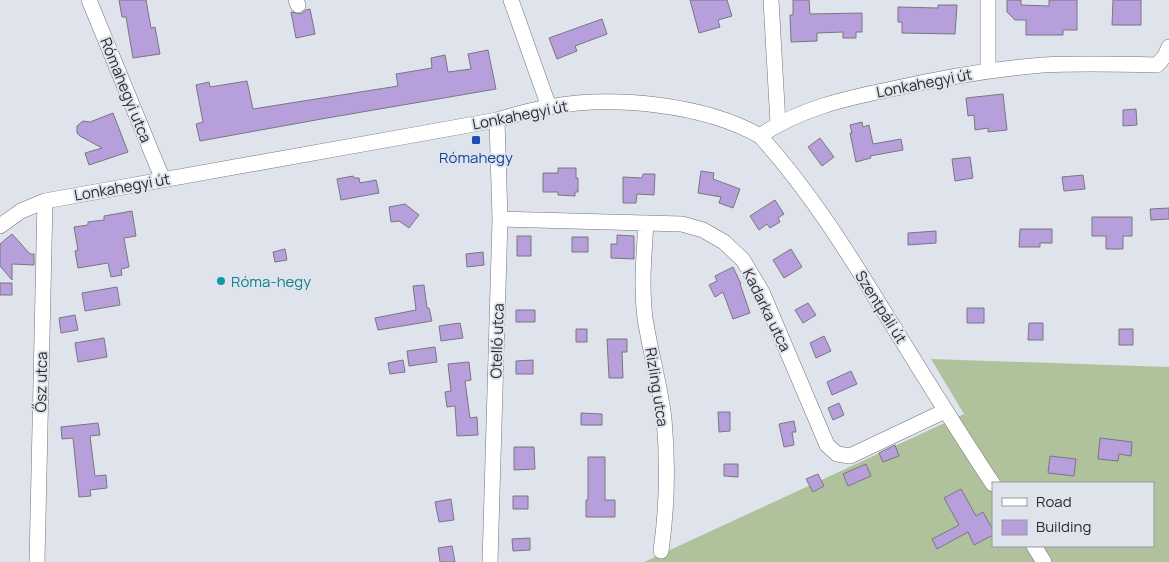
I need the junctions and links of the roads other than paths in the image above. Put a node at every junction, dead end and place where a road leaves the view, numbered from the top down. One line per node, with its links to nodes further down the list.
1 (89, 0): 11 (street, Rómahegyi utca)
2 (511, 0): 7 (street)
3 (771, 0): 9 (street)
4 (988, 0): 6 (street)
5 (1169, 47): 6 (street, Lonkahegyi út)
6 (988, 72): 9 (street, Lonkahegyi út)
7 (549, 107): 8 (street, Lonkahegyi út); 10 (street, Lonkahegyi út)
8 (497, 120): 11 (street, Lonkahegyi út); 13 (street, Otelló utca)
9 (778, 124): 10 (street, Lonkahegyi út)
10 (760, 136): 16 (street, Szentpáli út)
11 (163, 180): 12 (street, Lonkahegyi út)
12 (44, 201): 15 (street, Lonkahegyi út); 20 (street, Ősz utca)
13 (500, 219): 14 (street, Kadarka utca); 21 (street, Otelló utca)
14 (646, 223): 16 (street, Kadarka utca); 19 (street, Rizling utca)
15 (0, 226)
16 (945, 411): 17 (street, Szentpáli út)
17 (992, 482)
18 (1035, 547): 22 (street)
19 (661, 551)
20 (37, 562)
21 (490, 562)
22 (1044, 562)

